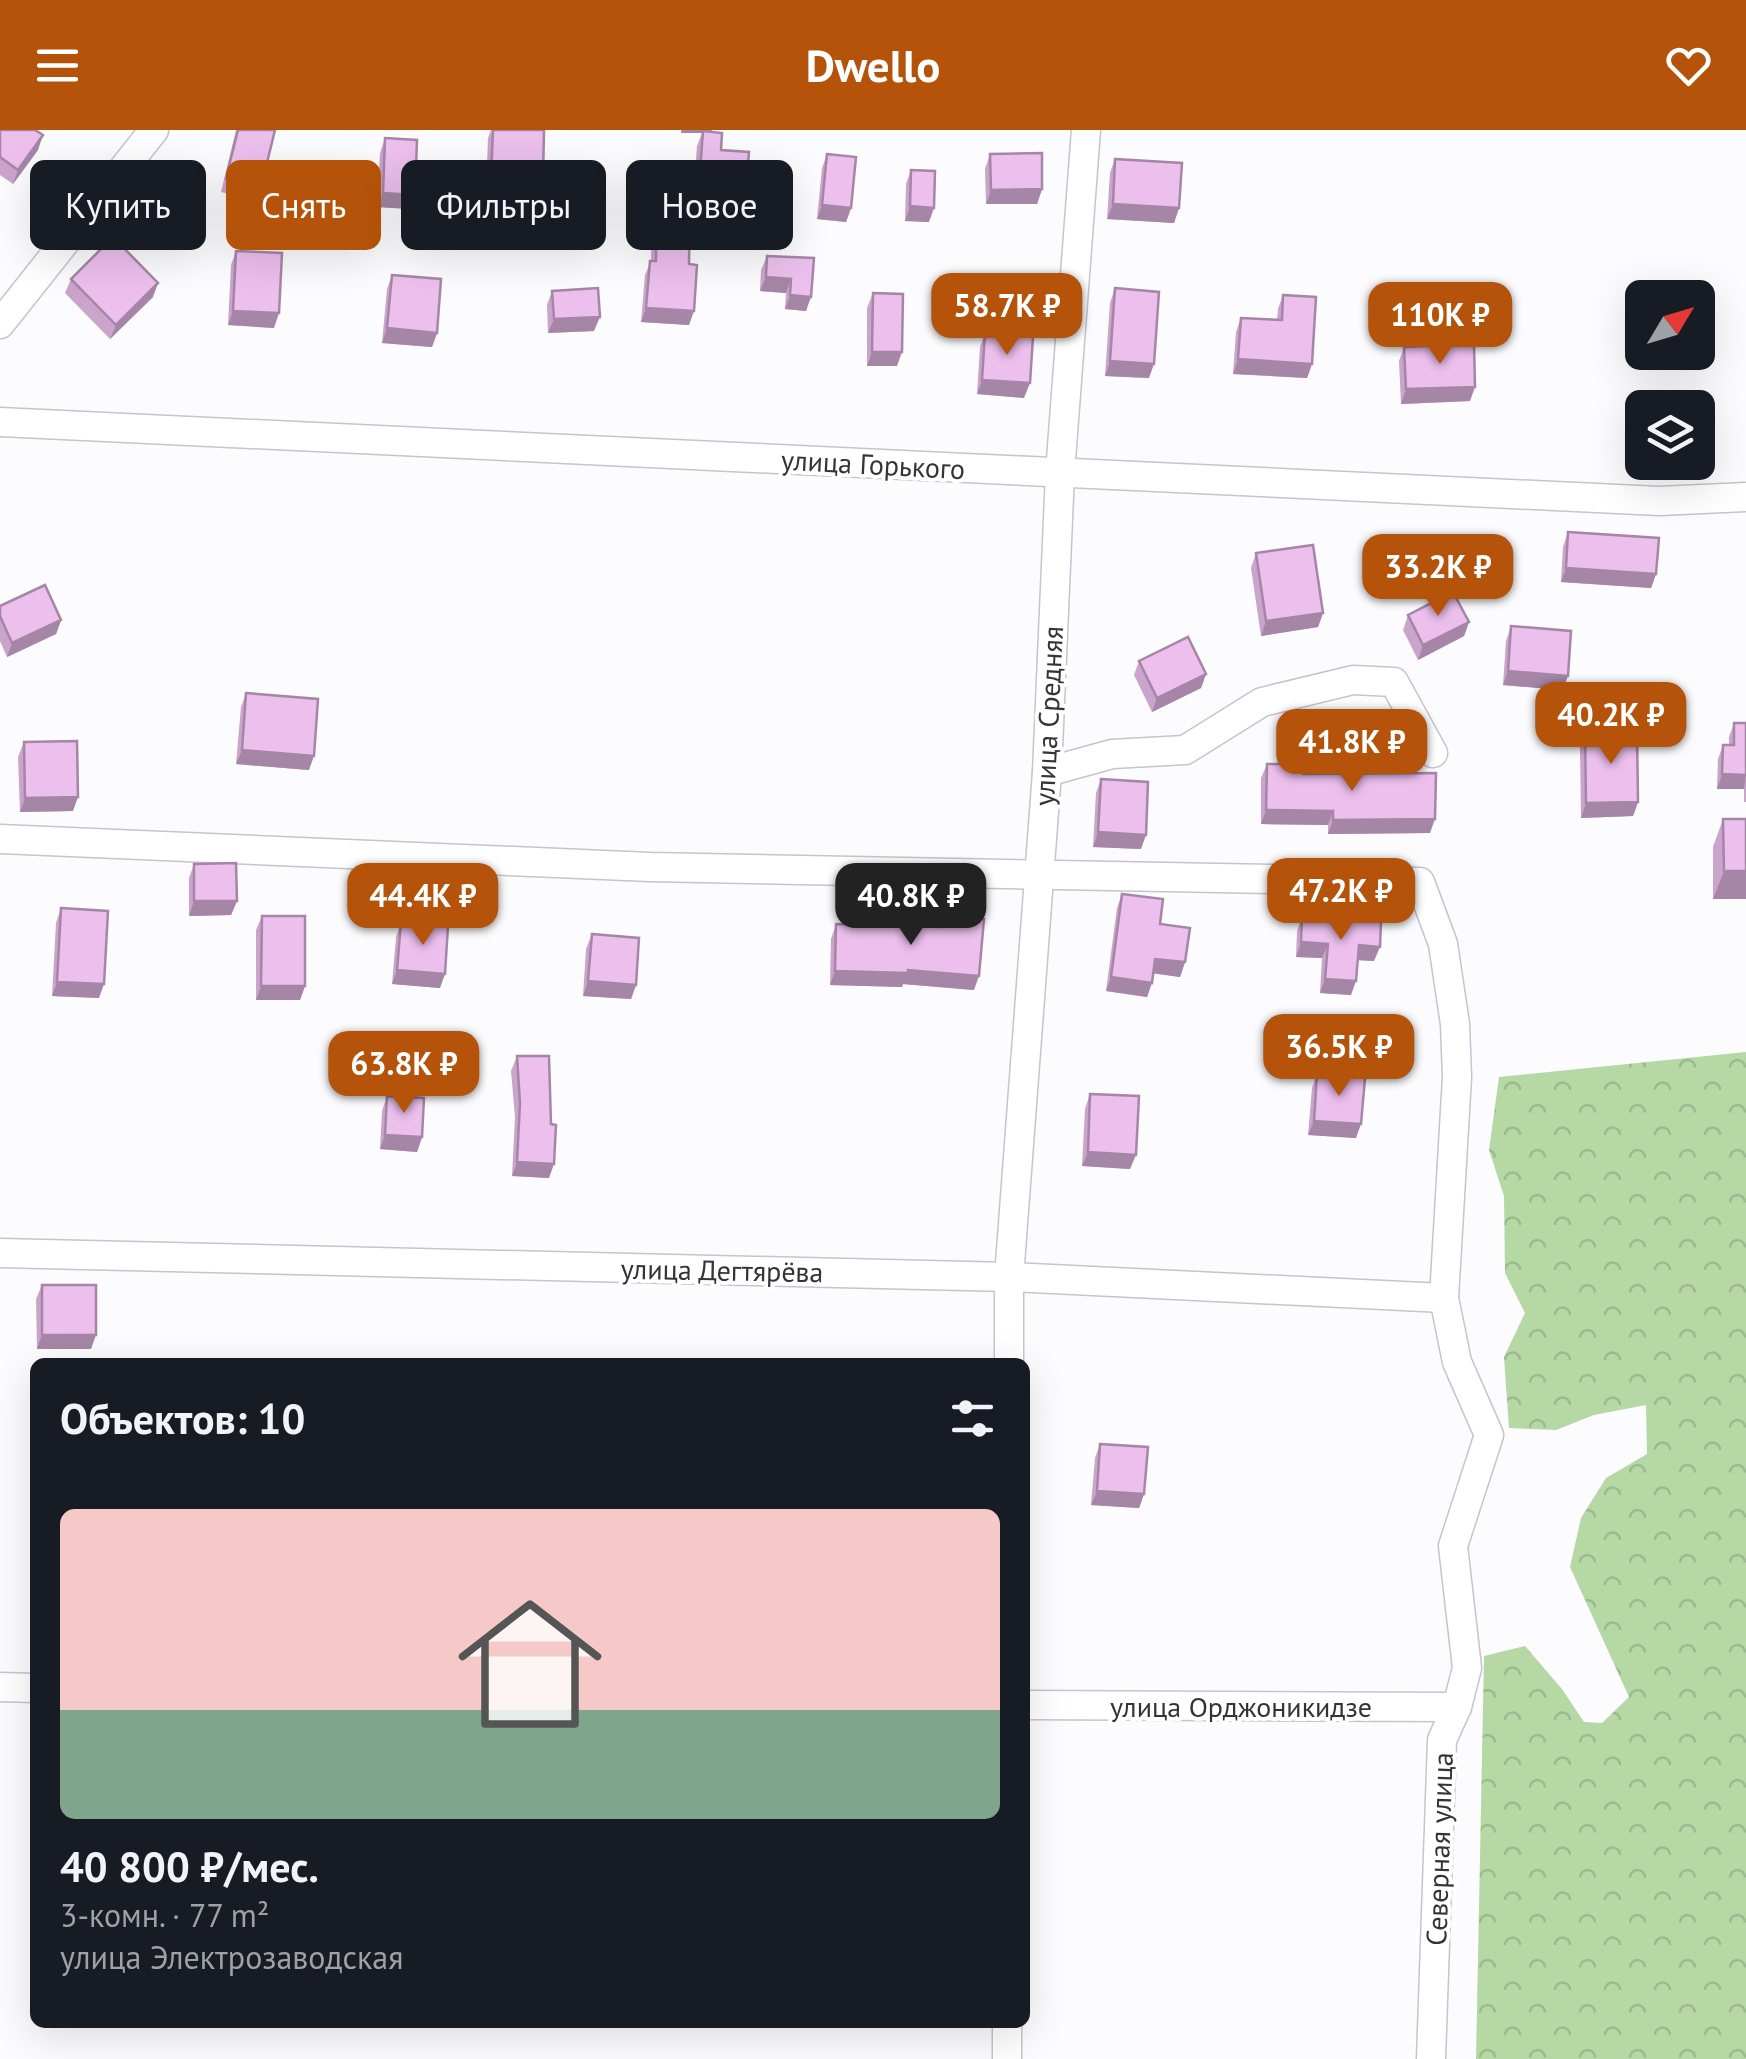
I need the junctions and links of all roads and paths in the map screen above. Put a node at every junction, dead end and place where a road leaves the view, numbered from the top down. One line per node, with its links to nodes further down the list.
1 (154, 130): 3 (street)
2 (1086, 130): 5 (street, улица Средняя)
3 (0, 324)
4 (0, 422): 5 (street, улица Горького)
5 (1060, 474): 6 (street, улица Горького); 8 (street, улица Средняя)
6 (1746, 498)
7 (1432, 754): 8 (street)
8 (1046, 772): 10 (street, улица Средняя)
9 (0, 839): 10 (street)
10 (1037, 872): 12 (street, улица Средняя); 13 (street, Северная улица)
11 (0, 1253): 12 (street, улица Дегтярёва)
12 (1010, 1278): 13 (street, улица Дегтярёва); 14 (street, улица Средняя)
13 (1444, 1298): 18 (street, Северная улица)
14 (1009, 1358)
15 (0, 1687): 16 (street)
16 (30, 1688)
17 (1030, 1705): 18 (street, улица Орджоникидзе)
18 (1457, 1707): 21 (street, Северная улица)
19 (1006, 2028): 20 (street)
20 (1007, 2059)
21 (1431, 2059)

